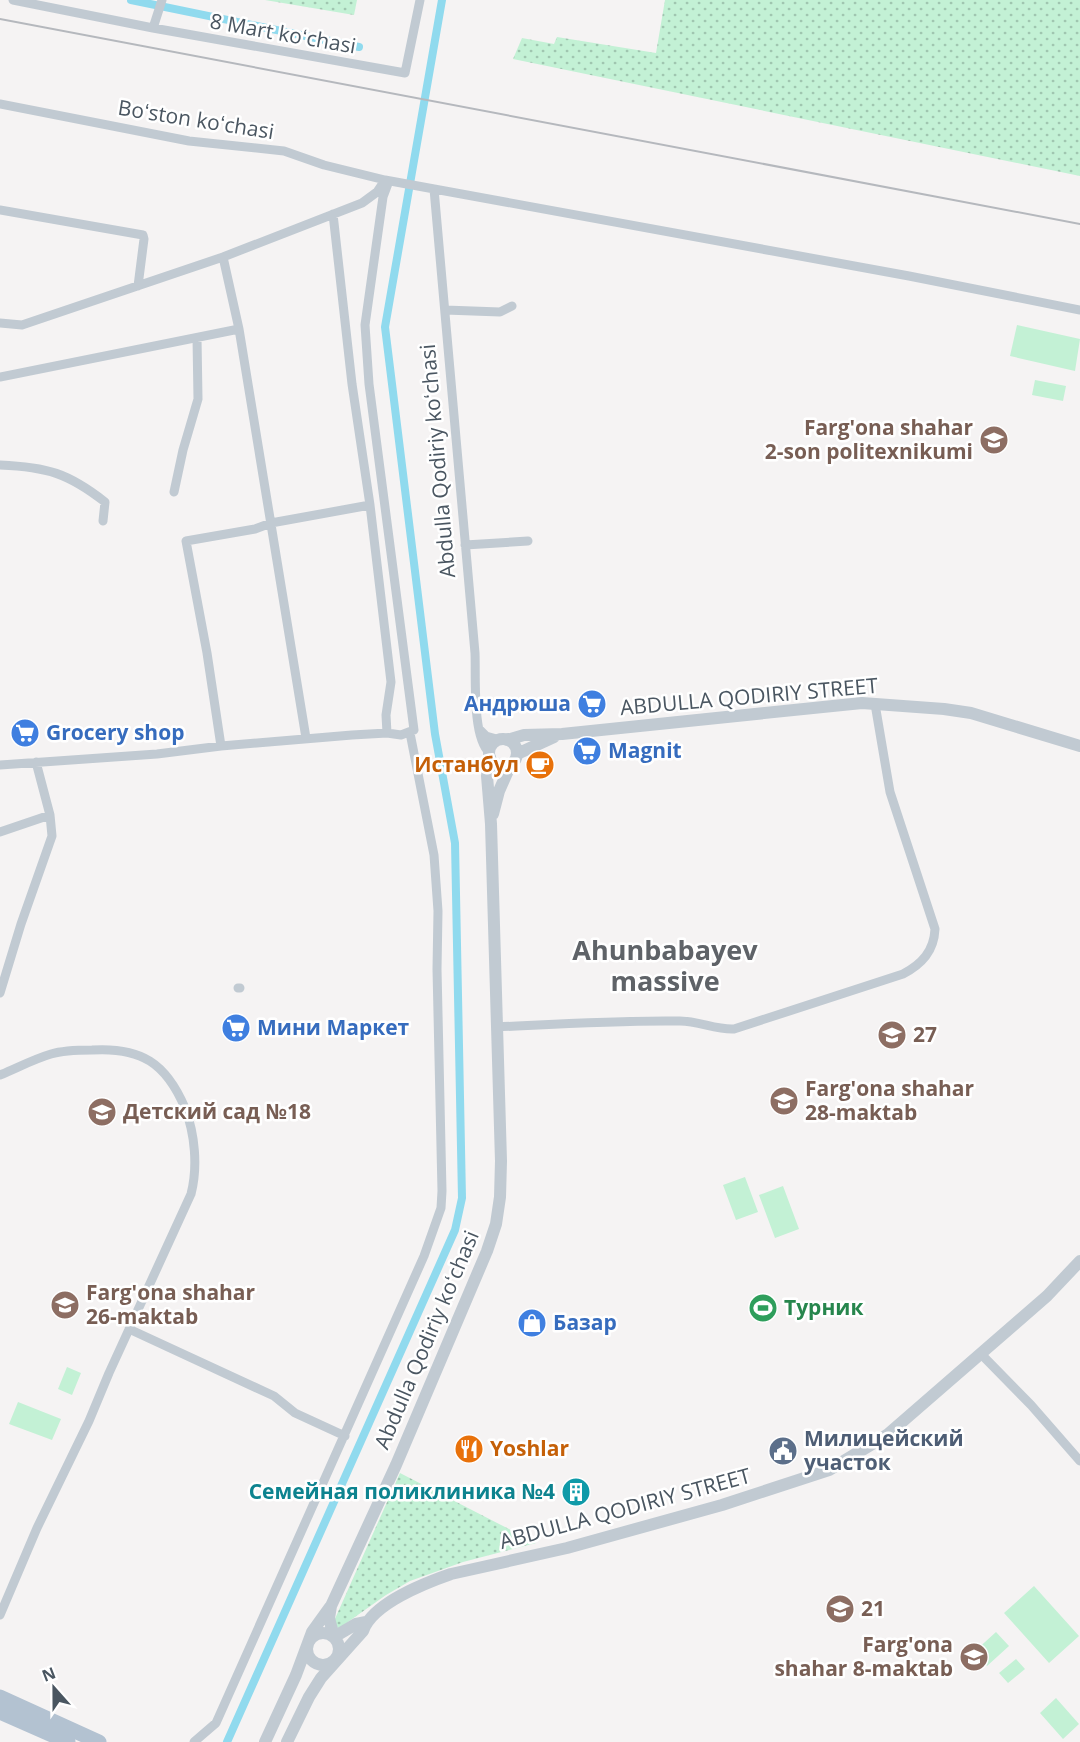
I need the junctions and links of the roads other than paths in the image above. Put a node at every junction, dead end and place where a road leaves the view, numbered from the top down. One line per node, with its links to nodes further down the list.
1 (13, 0): 4 (street, 8 Mart koʻchasi)
2 (162, 0): 4 (street)
3 (420, 0): 4 (street, 8 Mart koʻchasi)
4 (154, 25)
5 (0, 104): 6 (street, Boʻston koʻchasi)
6 (391, 181): 7 (street, Boʻston koʻchasi); 9 (street); 28 (street)
7 (434, 189): 13 (street, Abdulla Qodiriy koʻchasi); 14 (street, Boʻston koʻchasi)
8 (0, 210): 11 (street)
9 (333, 214): 10 (street); 21 (street)
10 (224, 257): 11 (street); 16 (street)
11 (138, 286): 15 (street)
12 (512, 306): 13 (street)
13 (445, 310): 25 (street, Abdulla Qodiriy koʻchasi)
14 (1080, 310)
15 (0, 322)
16 (239, 329): 17 (street); 23 (street)
17 (197, 338): 18 (street); 20 (street)
18 (0, 377)
19 (0, 465): 22 (street)
20 (174, 492)
21 (370, 506): 23 (street); 29 (street)
22 (103, 521)
23 (271, 523): 31 (street); 33 (street)
24 (528, 541): 25 (street)
25 (465, 544): 27 (street, Abdulla Qodiriy koʻchasi)
26 (875, 704): 30 (street, ABDULLA QODIRIY STREET); 34 (street, ABDULLA QODIRIY STREET); 43 (street)
27 (479, 729): 32 (street); 35 (street, Abdulla Qodiriy koʻchasi)
28 (414, 731): 29 (street); 48 (street)
29 (387, 733): 31 (street)
30 (560, 734): 32 (street); 36 (street)
31 (306, 738): 33 (street)
32 (503, 740): 35 (street); 36 (street)
33 (221, 746): 37 (street)
34 (1080, 746)
35 (490, 754): 36 (street); 40 (street, Abdulla Qodiriy koʻchasi)
36 (514, 759): 40 (street, Abdulla Qodiriy koʻchasi)
37 (36, 762): 38 (street); 39 (street)
38 (0, 765)
39 (50, 815): 41 (street); 42 (street)
40 (491, 824): 43 (street, Abdulla Qodiriy koʻchasi)
41 (0, 832)
42 (0, 993)
43 (497, 1027): 50 (street, Abdulla Qodiriy koʻchasi)
44 (0, 1075): 46 (street)
45 (1080, 1261): 47 (street, ABDULLA QODIRIY STREET)
46 (129, 1329): 48 (street); 51 (street)
47 (981, 1354): 49 (street); 52 (street, ABDULLA QODIRIY STREET)
48 (345, 1436): 60 (street)
49 (1080, 1461)
50 (331, 1606): 53 (street, Abdulla Qodiriy koʻchasi); 54 (street, Abdulla Qodiriy koʻchasi)
51 (0, 1615)
52 (366, 1622): 53 (street); 55 (street)
53 (334, 1637): 54 (street); 55 (street)
54 (307, 1645): 55 (street); 61 (street, Abdulla Qodiriy koʻchasi)
55 (336, 1660): 62 (street)
56 (0, 1697): 59 (main road)
57 (0, 1712): 58 (main road)
58 (68, 1742)
59 (99, 1742)
60 (194, 1742)
61 (265, 1742)
62 (287, 1742)

